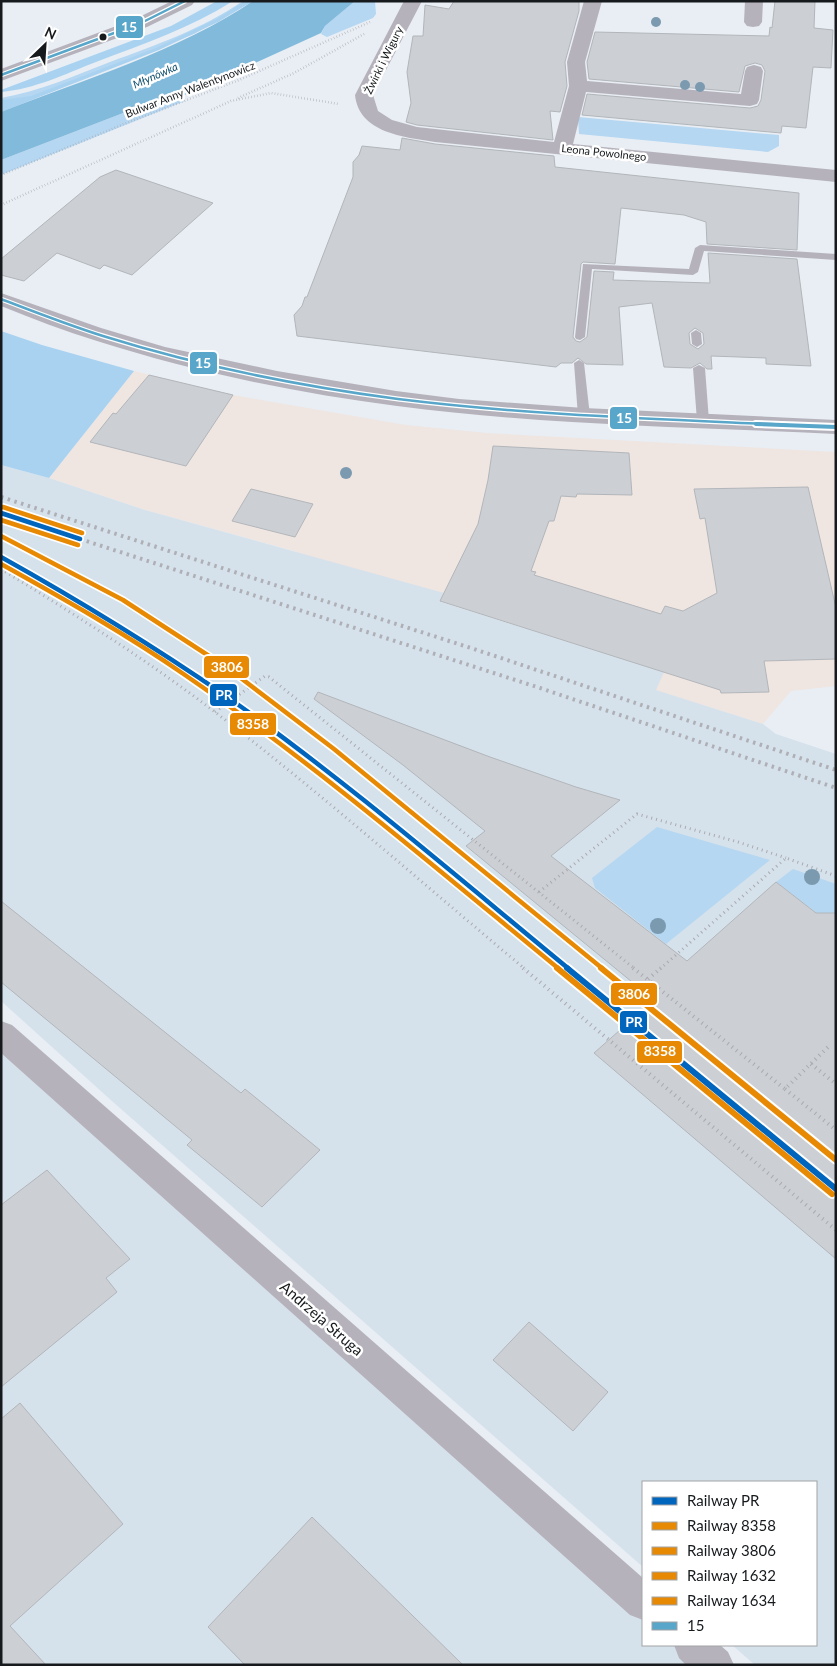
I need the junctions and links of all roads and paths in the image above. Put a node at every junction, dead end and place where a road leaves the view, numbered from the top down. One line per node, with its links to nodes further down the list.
1 (186, 1): 9 (street)
2 (413, 1): 12 (street, Żwirki i Wigury)
3 (592, 1): 10 (street)
4 (754, 1): 6 (street)
5 (374, 20): 14 (path, Bulwar Anny Walentynowicz)
6 (753, 22)
7 (371, 30): 11 (path)
8 (754, 71): 10 (street)
9 (1, 75)
10 (578, 86): 13 (street)
11 (231, 101): 12 (path); 16 (path)
12 (370, 114): 13 (street, Leona Powolnego)
13 (562, 148): 15 (street, Leona Powolnego)
14 (1, 175)
15 (836, 176)
16 (1, 205)
17 (836, 257): 19 (lane)
18 (1, 300): 22 (street)
19 (580, 336)
20 (579, 363): 22 (lane)
21 (699, 368): 23 (lane)
22 (584, 416): 23 (street)
23 (703, 421): 24 (street)
24 (836, 427)
25 (1, 569): 26 (path)
26 (215, 712): 29 (path); 37 (path)
27 (786, 858): 28 (path); 29 (path); 30 (path)
28 (836, 876)
29 (539, 892): 30 (path)
30 (648, 979): 35 (path)
31 (1, 1034): 38 (street, Andrzeja Struga)
32 (830, 1046): 33 (path)
33 (811, 1064): 34 (path); 35 (path)
34 (836, 1084)
35 (785, 1089): 36 (path)
36 (836, 1130)
37 (836, 1230)
38 (642, 1601)
39 (693, 1646): 40 (street)
40 (715, 1665)

